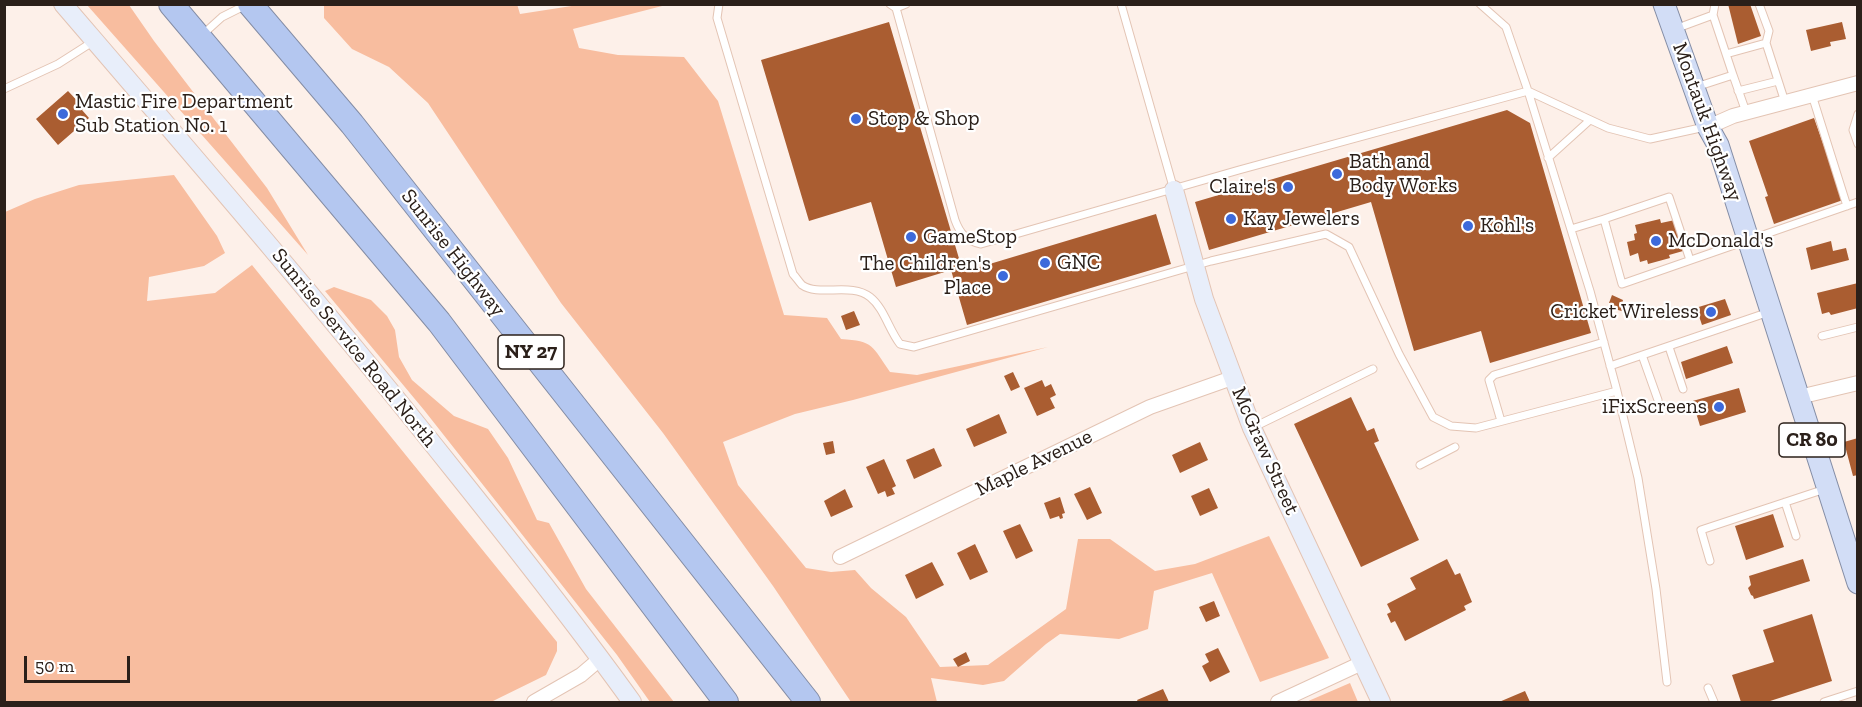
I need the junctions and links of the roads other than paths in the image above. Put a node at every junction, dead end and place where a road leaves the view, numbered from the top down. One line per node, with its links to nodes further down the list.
1 (63, 4): 15 (street, Sunrise Service Road North)
2 (171, 4): 14 (highway, NY 27)
3 (248, 4): 14 (lane); 74 (highway, Sunrise Highway / NY 27)
4 (719, 4): 40 (lane)
5 (906, 4): 11 (lane)
6 (1121, 4): 33 (lane)
7 (1480, 4): 23 (lane)
8 (1664, 4): 13 (main road, Montauk Highway / CR 80)
9 (1715, 4): 12 (lane)
10 (1759, 4): 16 (lane)
11 (893, 6): 33 (lane)
12 (1713, 15): 13 (lane); 17 (lane)
13 (1673, 30): 21 (main road, Montauk Highway / CR 80)
14 (200, 38): 73 (highway, NY 27)
15 (94, 41): 22 (lane); 66 (street, Sunrise Service Road North)
16 (1766, 43): 17 (lane); 19 (lane)
17 (1726, 54): 18 (lane)
18 (1733, 75): 21 (lane); 24 (lane)
19 (1778, 81): 24 (lane); 26 (lane)
20 (1857, 83): 25 (street)
21 (1694, 88): 30 (main road, Montauk Highway / CR 80)
22 (4, 89)
23 (1528, 91): 29 (lane); 32 (lane); 33 (lane)
24 (1738, 91): 27 (lane)
25 (1812, 94): 26 (street); 35 (lane)
26 (1785, 102): 27 (street)
27 (1746, 112): 30 (street)
28 (1857, 114): 31 (lane)
29 (1590, 120): 30 (lane); 32 (lane)
30 (1708, 127): 38 (main road, Montauk Highway / CR 80)
31 (1857, 144)
32 (1548, 158): 37 (lane)
33 (1174, 190): 40 (street, McGraw Street)
34 (1857, 202): 35 (lane)
35 (1847, 206): 38 (lane)
36 (1604, 219): 37 (lane); 39 (lane); 39 (lane)
37 (1571, 229): 44 (lane)
38 (1748, 239): 39 (lane); 41 (main road, Montauk Highway / CR 80)
39 (1690, 260)
40 (1195, 266): 49 (street, McGraw Street); 55 (lane)
41 (1772, 312): 45 (lane); 53 (main road, Montauk Highway / CR 80)
42 (1857, 327): 43 (lane)
43 (1822, 336)
44 (1604, 342): 47 (lane); 55 (lane)
45 (1669, 347): 46 (lane); 51 (lane)
46 (1642, 356): 47 (lane); 54 (lane)
47 (1610, 366): 52 (lane)
48 (1372, 369): 56 (lane)
49 (1232, 378): 56 (street, McGraw Street); 63 (street, Maple Avenue)
50 (1857, 383): 53 (street)
51 (1683, 389)
52 (1617, 391): 55 (lane); 68 (lane)
53 (1799, 397): 59 (main road, Montauk Highway / CR 80)
54 (1658, 400)
55 (1501, 422)
56 (1252, 428): 67 (street, McGraw Street)
57 (1455, 447): 58 (lane)
58 (1420, 465)
59 (1828, 488): 60 (lane); 62 (main road, Montauk Highway / CR 80)
60 (1785, 502): 61 (lane); 64 (lane)
61 (1796, 536)
62 (1852, 548): 65 (main road, Montauk Highway / CR 80)
63 (840, 557)
64 (1710, 561)
65 (1857, 583)
66 (601, 658): 71 (street); 72 (street, Sunrise Service Road North)
67 (1362, 663): 75 (street); 76 (street, McGraw Street)
68 (1667, 682)
69 (1708, 688): 77 (lane)
70 (1857, 691): 78 (lane)
71 (534, 702)
72 (632, 702)
73 (726, 702)
74 (808, 702)
75 (1278, 702)
76 (1381, 702)
77 (1714, 702)
78 (1824, 702)

